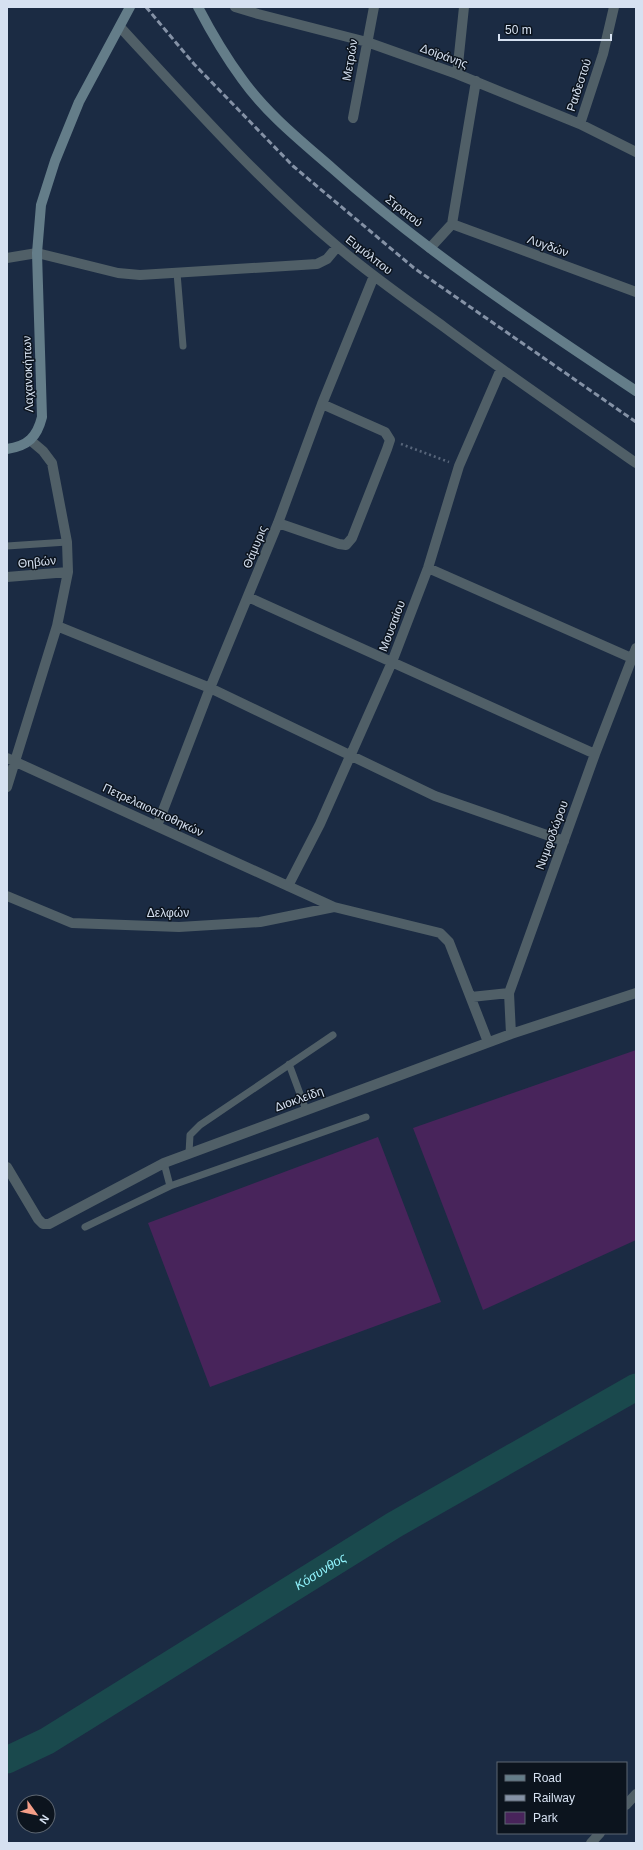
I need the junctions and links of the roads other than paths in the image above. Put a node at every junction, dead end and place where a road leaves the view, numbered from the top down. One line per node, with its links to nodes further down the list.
1 (198, 7): 16 (main road, Στρατού)
2 (236, 7): 8 (street, Δοϊράνης)
3 (374, 7): 8 (street, Μετρών)
4 (464, 7): 9 (street)
5 (614, 7): 12 (street, Ραιδεστού)
6 (126, 9): 7 (main road, Λαχανοκήπων)
7 (120, 27): 15 (street, Ευμόλπου); 17 (main road, Λαχανοκήπων)
8 (367, 42): 9 (street, Δοϊράνης); 11 (street, Μετρών)
9 (457, 74): 10 (street, Δοϊράνης)
10 (476, 81): 12 (street, Δοϊράνης); 14 (street)
11 (353, 118)
12 (580, 124): 13 (street, Δοϊράνης)
13 (636, 152)
14 (452, 224): 16 (street); 21 (street, Λυγδών)
15 (337, 247): 19 (street); 20 (street, Ευμόλπου)
16 (430, 248): 24 (main road, Στρατού)
17 (37, 253): 18 (street); 19 (street); 26 (main road, Λαχανοκήπων)
18 (7, 258)
19 (177, 273): 22 (lane)
20 (374, 276): 23 (street, Ευμόλπου); 25 (street, Θάμυρις)
21 (636, 292)
22 (183, 346)
23 (501, 369): 28 (street, Ευμόλπου); 32 (street, Μουσαίου)
24 (636, 391)
25 (322, 404): 29 (street, Θάμυρις); 29 (street)
26 (30, 440): 27 (main road); 30 (street)
27 (7, 449)
28 (636, 464)
29 (278, 522): 35 (street, Θάμυρις)
30 (67, 542): 31 (lane); 33 (street)
31 (7, 546)
32 (428, 568): 37 (street); 38 (street, Μουσαίου)
33 (68, 572): 34 (street, Θηβών); 36 (street)
34 (7, 577)
35 (248, 597): 38 (street); 39 (street, Θάμυρις)
36 (57, 626): 39 (street); 42 (street)
37 (635, 655): 40 (street, Νυμφοδώρου)
38 (392, 662): 40 (street); 41 (street, Μουσαίου)
39 (210, 688): 41 (street); 44 (street, Θάμυρις)
40 (595, 754): 45 (street, Νυμφοδώρου)
41 (351, 756): 45 (street); 46 (street, Μουσαίου)
42 (11, 759): 43 (street); 44 (street, Πετρελαιοαποθηκών)
43 (7, 787)
44 (157, 826): 46 (street, Πετρελαιοαποθηκών)
45 (564, 841): 49 (street, Νυμφοδώρου)
46 (288, 886): 48 (street, Πετρελαιοαποθηκών)
47 (7, 896): 48 (street, Δελφών)
48 (334, 906): 51 (street, Πετρελαιοαποθηκών)
49 (509, 993): 51 (street); 52 (street, Νυμφοδώρου)
50 (636, 993): 52 (street, Διοκλείδη)
51 (471, 997): 54 (street, Πετρελαιοαποθηκών)
52 (511, 1034): 54 (street, Διοκλείδη)
53 (333, 1035): 55 (lane)
54 (488, 1042): 56 (street, Διοκλείδη)
55 (289, 1064): 56 (lane); 58 (lane)
56 (306, 1110): 58 (street, Διοκλείδη)
57 (366, 1117): 61 (lane)
58 (189, 1153): 59 (street, Διοκλείδη)
59 (164, 1163): 60 (street, Διοκλείδη); 61 (lane)
60 (7, 1167)
61 (170, 1186): 62 (lane)
62 (85, 1227)
63 (636, 1794): 64 (street)
64 (627, 1804)
65 (599, 1834): 66 (street)
66 (591, 1843)

